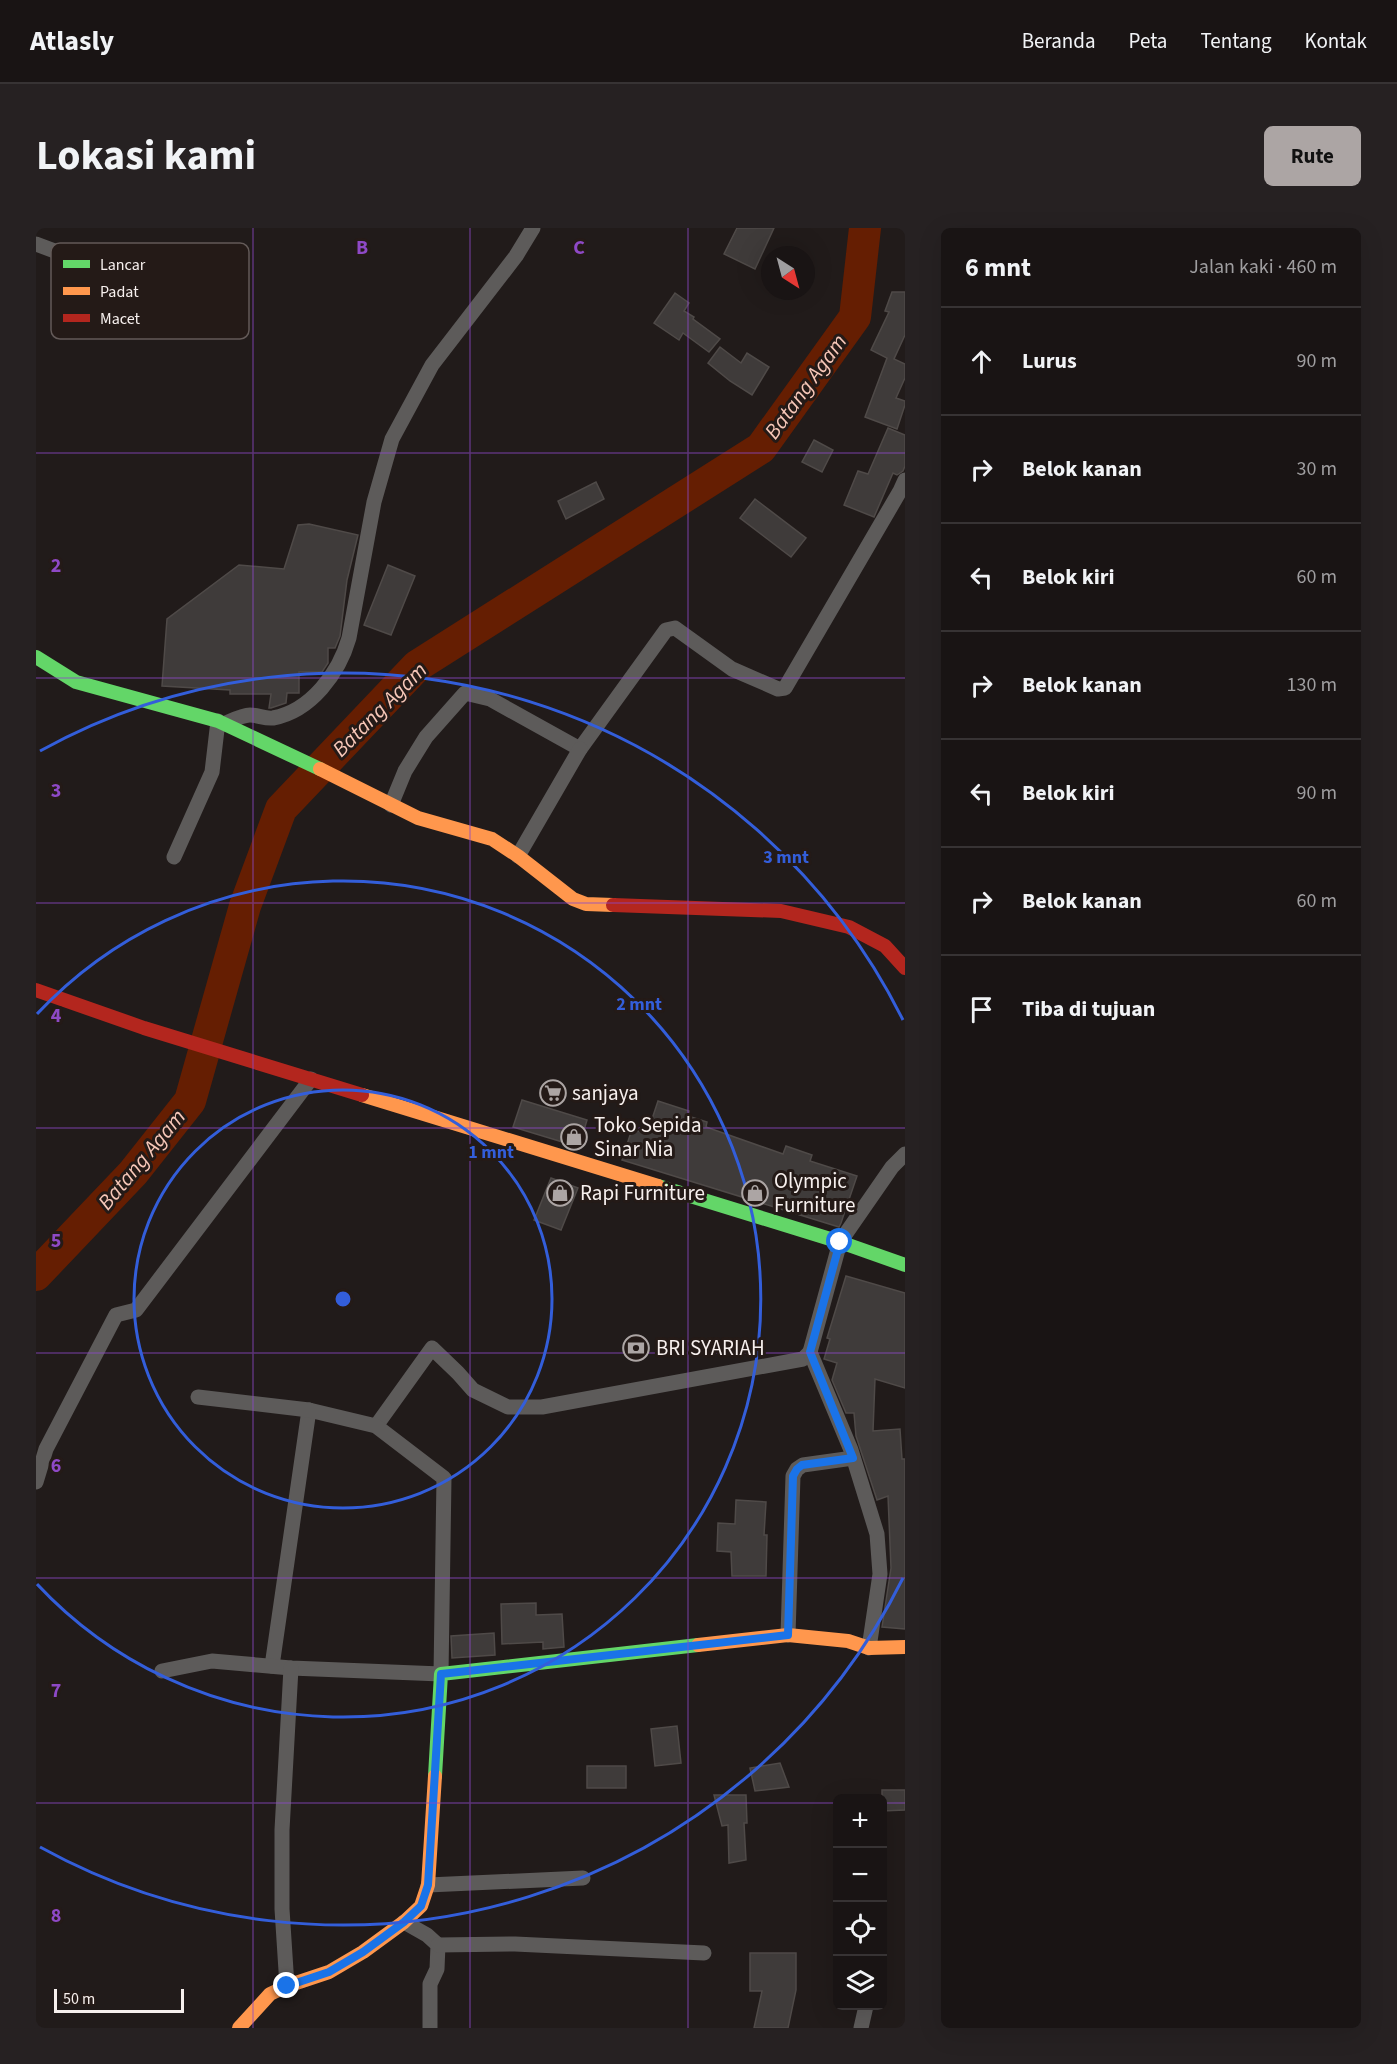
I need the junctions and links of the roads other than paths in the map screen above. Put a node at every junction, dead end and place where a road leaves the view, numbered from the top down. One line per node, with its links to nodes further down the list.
1 (532, 228): 6 (street)
2 (36, 244): 3 (street)
3 (51, 250)
4 (903, 488): 7 (street)
5 (36, 657): 6 (street)
6 (221, 723): 8 (street); 10 (street)
7 (580, 749): 8 (street); 9 (street)
8 (392, 805): 9 (street)
9 (518, 855): 11 (street)
10 (174, 857)
11 (905, 968)
12 (36, 990): 13 (street)
13 (311, 1079): 15 (street); 22 (street)
14 (905, 1154): 15 (street)
15 (840, 1242): 16 (street); 17 (street)
16 (905, 1265)
17 (810, 1352): 20 (street); 21 (street)
18 (198, 1397): 19 (street)
19 (309, 1410): 20 (street); 26 (street)
20 (376, 1426): 29 (street)
21 (853, 1458): 23 (street); 25 (street)
22 (36, 1482)
23 (788, 1635): 25 (street); 29 (street)
24 (905, 1647): 25 (street)
25 (869, 1648)
26 (272, 1666): 27 (street); 28 (street)
27 (291, 1668): 29 (street); 35 (street)
28 (162, 1671)
29 (441, 1674): 31 (street)
30 (583, 1878): 31 (street)
31 (428, 1885): 32 (street)
32 (404, 1922): 33 (street); 35 (street)
33 (438, 1945): 34 (street); 38 (street)
34 (704, 1953)
35 (287, 1986): 37 (street)
36 (865, 2010): 39 (street)
37 (239, 2028)
38 (430, 2028)
39 (861, 2028)

